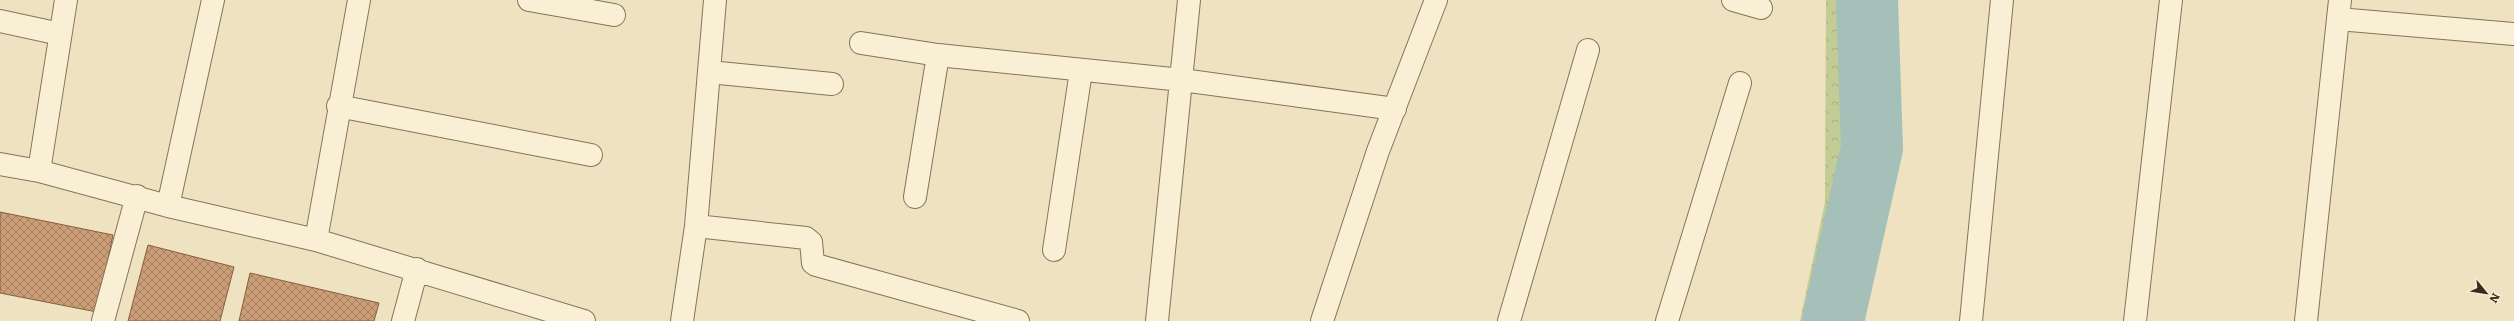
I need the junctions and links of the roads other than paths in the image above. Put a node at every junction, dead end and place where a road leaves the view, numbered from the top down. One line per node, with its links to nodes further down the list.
1 (66, 0): 15 (street)
2 (213, 0): 32 (street)
3 (358, 0): 25 (street)
4 (530, 0): 13 (street)
5 (715, 0): 21 (street)
6 (1189, 0): 22 (street)
7 (1436, 0): 26 (street)
8 (1733, 0): 11 (street)
9 (2002, 0): 46 (street)
10 (2171, 0): 47 (street)
11 (1761, 8)
12 (2338, 9): 16 (street); 48 (street)
13 (614, 16)
14 (0, 21): 15 (street)
15 (60, 34): 29 (street)
16 (2514, 34)
17 (861, 43): 19 (street)
18 (1588, 50): 44 (street)
19 (938, 55): 20 (street); 31 (street)
20 (1081, 71): 22 (street); 35 (street)
21 (709, 72): 24 (street); 33 (street)
22 (1182, 80): 26 (street); 43 (street)
23 (1740, 83): 45 (street)
24 (832, 84)
25 (338, 106): 27 (street); 34 (street)
26 (1395, 109): 37 (street)
27 (591, 155)
28 (0, 164): 29 (street)
29 (39, 171): 30 (street)
30 (137, 196): 32 (street); 38 (street)
31 (914, 197)
32 (168, 206): 34 (street)
33 (696, 226): 41 (street); 42 (street)
34 (316, 240): 36 (street)
35 (1054, 250)
36 (417, 269): 39 (street); 40 (street)
37 (1325, 320)
38 (103, 321)
39 (403, 321)
40 (584, 321)
41 (682, 321)
42 (1018, 321)
43 (1157, 321)
44 (1509, 321)
45 (1667, 321)
46 (1971, 321)
47 (2135, 321)
48 (2306, 321)

